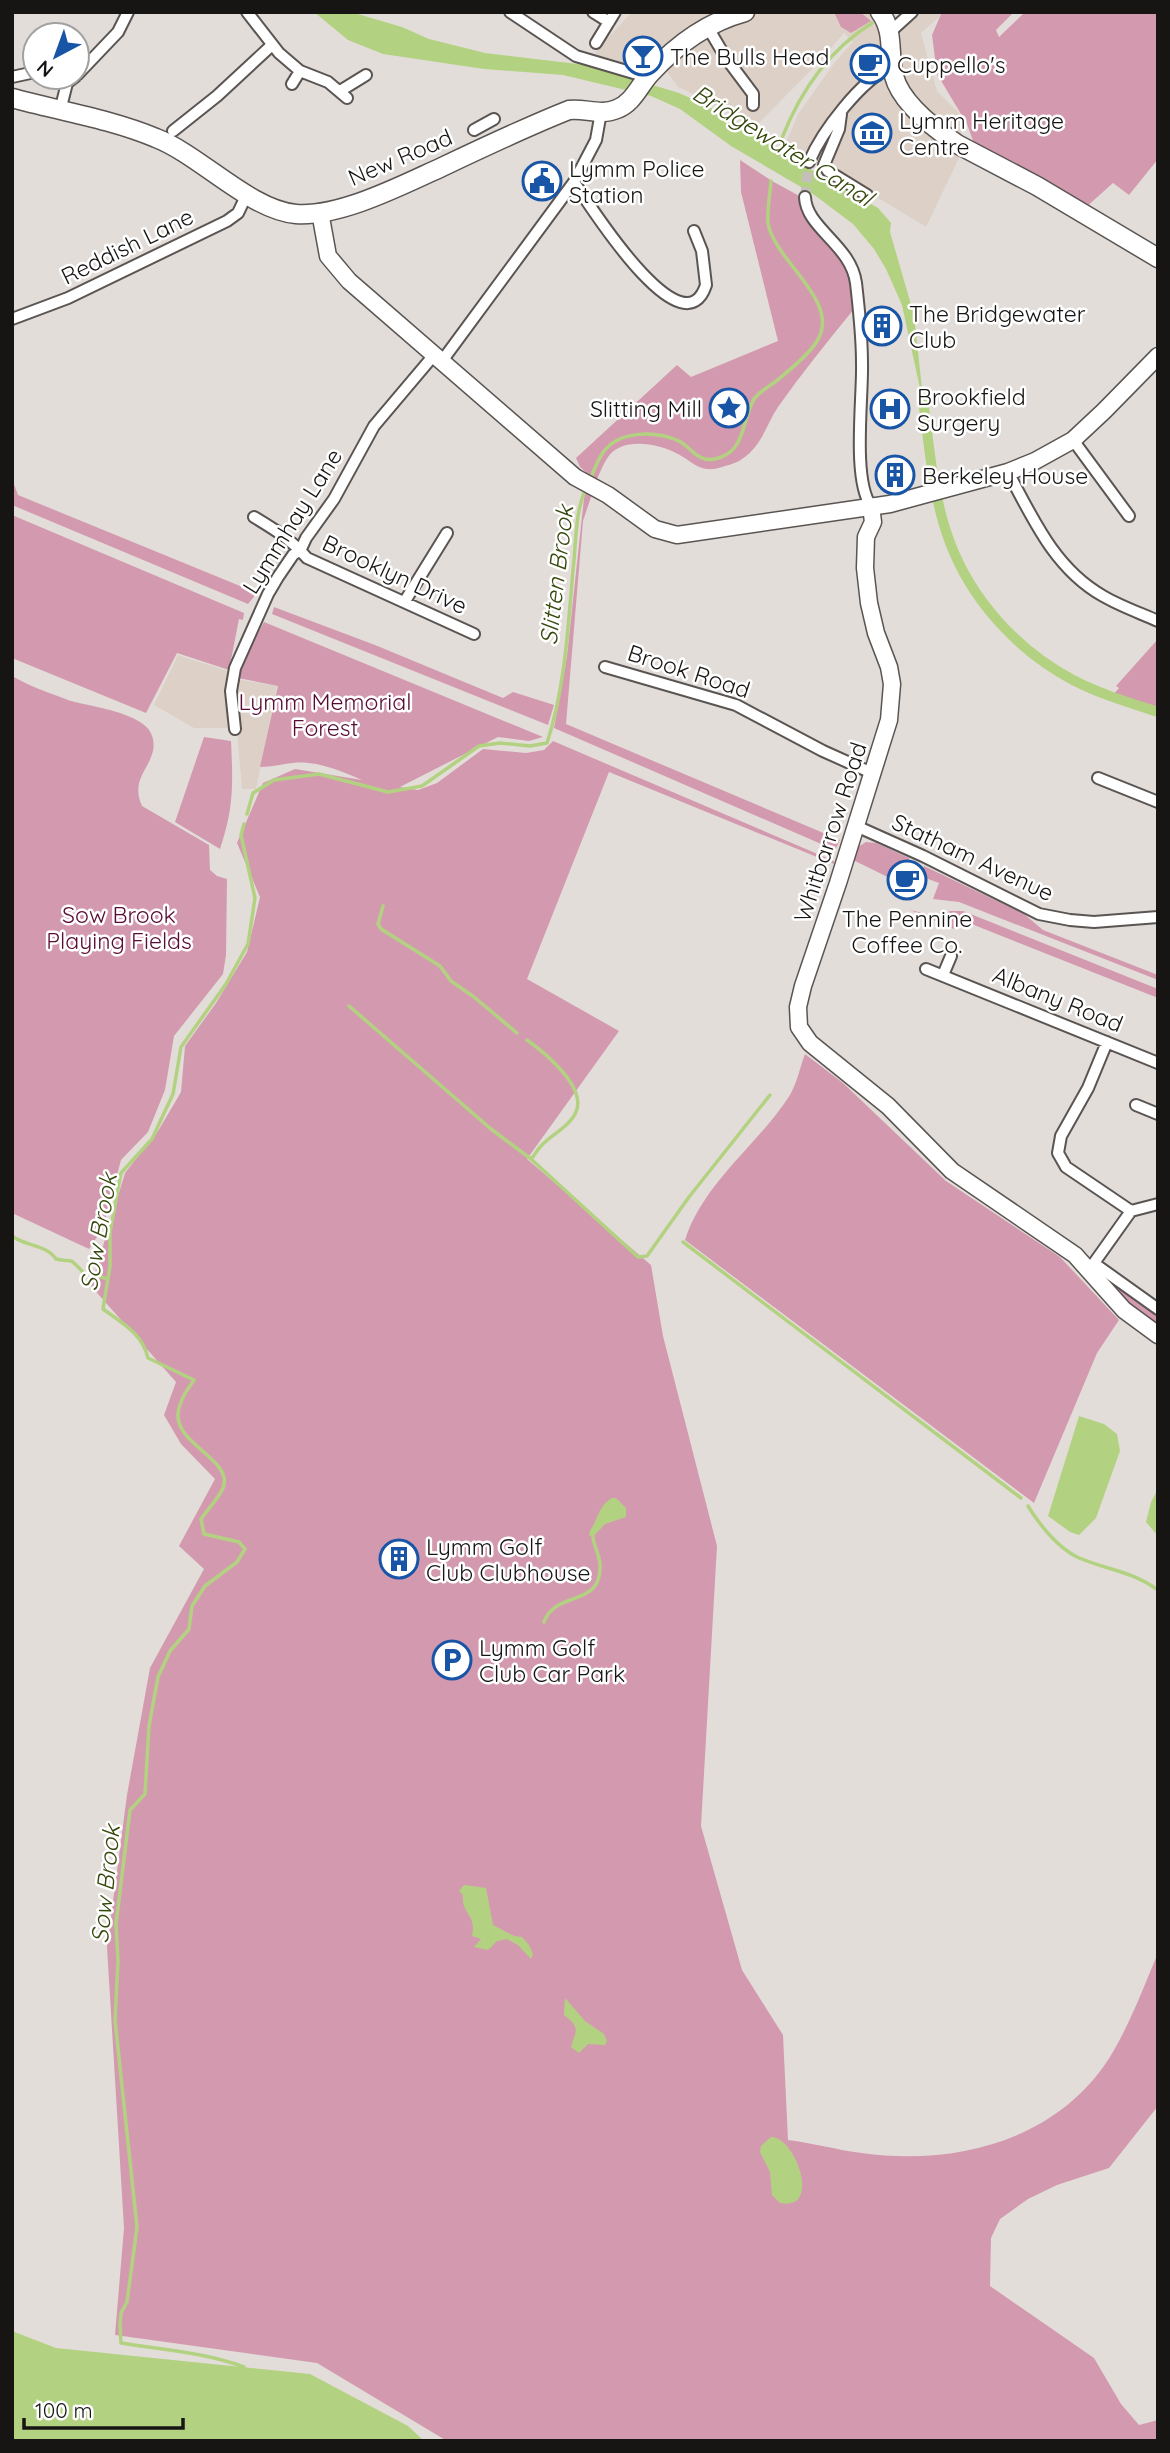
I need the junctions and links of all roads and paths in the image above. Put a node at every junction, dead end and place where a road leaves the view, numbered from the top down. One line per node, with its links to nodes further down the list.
1 (128, 12): 12 (street)
2 (247, 12): 11 (street)
3 (510, 12): 17 (street)
4 (593, 12): 7 (street)
5 (912, 12): 8 (street)
6 (734, 14): 9 (main road, New Road)
7 (612, 17): 10 (street)
8 (886, 22): 13 (main road)
9 (707, 26): 17 (main road, New Road); 20 (street)
10 (596, 43)
11 (272, 45): 14 (street); 25 (street)
12 (91, 60)
13 (892, 66): 23 (street); 34 (main road)
14 (302, 72): 15 (street); 16 (street)
15 (366, 75)
16 (292, 85)
17 (642, 85): 22 (main road, New Road)
18 (68, 91): 21 (street)
19 (12, 98): 21 (main road, New Road)
20 (753, 105)
21 (60, 111): 29 (main road, New Road)
22 (601, 112): 26 (main road, New Road); 28 (street, Lymmhay Lane)
23 (841, 114): 27 (street); 30 (street)
24 (474, 130): 26 (street, New Road)
25 (173, 131)
26 (496, 142): 32 (main road, New Road)
27 (809, 162)
28 (574, 182): 33 (street); 37 (street, Lymmhay Lane)
29 (247, 194): 32 (main road, New Road); 35 (street, Reddish Lane)
30 (867, 195)
31 (805, 197): 40 (street, Whitbarrow Road)
32 (320, 212): 37 (street)
33 (694, 231)
34 (1158, 258)
35 (12, 319)
36 (1158, 356): 38 (street)
37 (438, 358): 40 (street); 44 (street, Lymmhay Lane)
38 (1073, 440): 39 (street); 41 (street)
39 (1008, 472): 40 (street); 46 (street)
40 (871, 506): 50 (street, Whitbarrow Road)
41 (1129, 516)
42 (254, 517): 44 (street, Brooklyn Drive)
43 (447, 533): 45 (street)
44 (301, 549): 45 (street, Brooklyn Drive); 49 (street, Lymmhay Lane)
45 (405, 601): 47 (street, Brooklyn Drive)
46 (1158, 621)
47 (474, 634)
48 (605, 667): 50 (street, Brook Road)
49 (235, 729)
50 (872, 773): 53 (street, Whitbarrow Road)
51 (1098, 778): 52 (street)
52 (1158, 802)
53 (856, 826): 54 (street, Statham Avenue); 64 (street, Whitbarrow Road)
54 (1158, 917)
55 (951, 956): 57 (street)
56 (926, 969): 57 (street, Albany Road)
57 (943, 975): 58 (street, Albany Road)
58 (1107, 1042): 59 (street, Albany Road); 63 (street)
59 (1158, 1063)
60 (1136, 1105): 61 (street)
61 (1158, 1114)
62 (1158, 1204): 63 (street)
63 (1131, 1211): 64 (street)
64 (1092, 1267): 65 (street); 66 (street, Whitbarrow Road)
65 (1158, 1309)
66 (1158, 1335)

